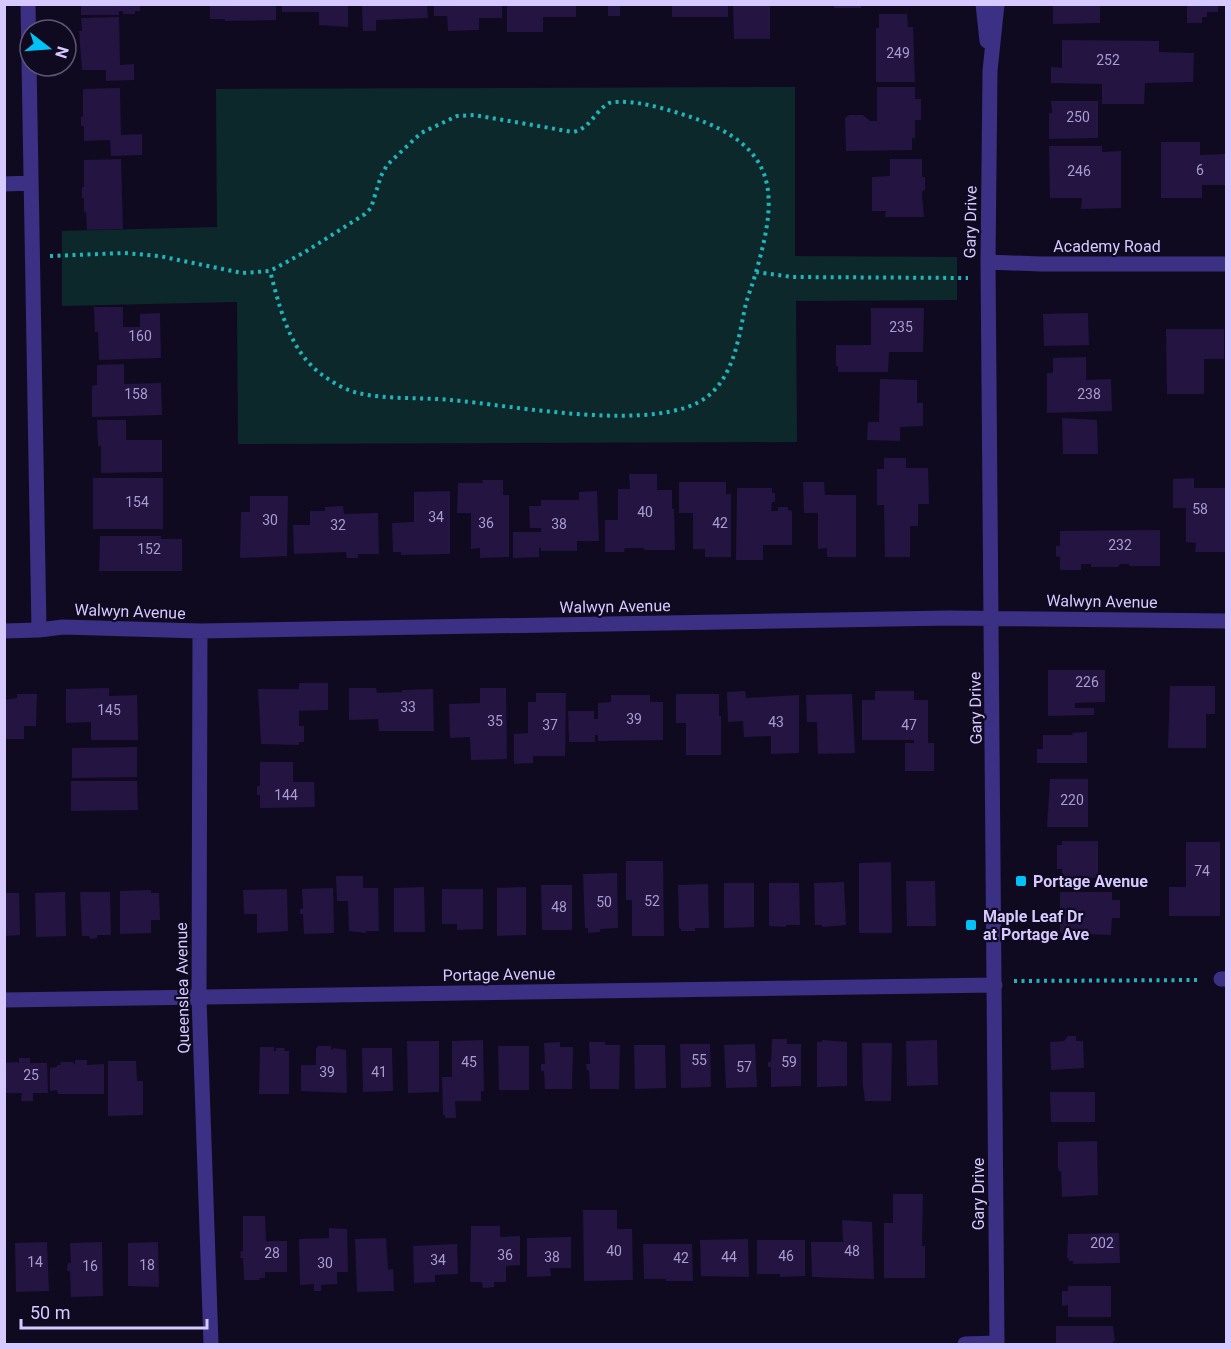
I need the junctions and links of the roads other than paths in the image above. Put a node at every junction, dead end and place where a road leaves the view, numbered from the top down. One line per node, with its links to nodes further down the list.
1 (28, 4): 5 (street)
2 (983, 4): 4 (street, Gary Drive)
3 (997, 4): 4 (street, Gary Drive)
4 (990, 71): 7 (street, Gary Drive)
5 (31, 183): 6 (street); 11 (street)
6 (4, 184)
7 (988, 262): 8 (street, Academy Road); 9 (street, Gary Drive)
8 (1227, 264)
9 (992, 618): 10 (street, Walwyn Avenue); 13 (street, Walwyn Avenue); 14 (street, Gary Drive)
10 (1227, 621)
11 (39, 630): 12 (street, Walwyn Avenue); 13 (street, Walwyn Avenue)
12 (4, 631)
13 (200, 631): 15 (street, Queenslea Avenue)
14 (995, 983): 15 (street, Portage Avenue); 19 (street, Gary Drive)
15 (199, 998): 16 (street, Portage Avenue); 17 (street, Queenslea Avenue)
16 (4, 1000)
17 (211, 1344)
18 (965, 1344): 19 (street)
19 (997, 1344)

